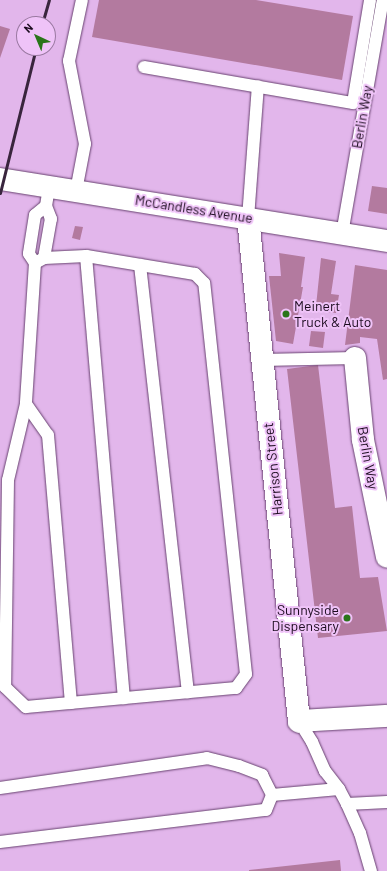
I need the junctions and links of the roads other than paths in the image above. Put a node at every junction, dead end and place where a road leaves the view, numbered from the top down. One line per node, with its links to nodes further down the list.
1 (82, 0): 7 (lane)
2 (370, 0): 5 (lane)
3 (382, 0): 10 (lane, Berlin Way)
4 (144, 66): 5 (lane)
5 (258, 86): 9 (lane)
6 (0, 179): 8 (street, McCandless Avenue)
7 (76, 191): 8 (street, McCandless Avenue); 9 (street, McCandless Avenue)
8 (47, 196): 13 (lane)
9 (248, 218): 10 (street, McCandless Avenue); 16 (street, Harrison Street)
10 (342, 234): 11 (street, McCandless Avenue)
11 (387, 241)
12 (86, 256): 13 (lane); 14 (lane); 20 (lane)
13 (40, 260): 17 (lane)
14 (140, 265): 19 (lane); 19 (lane)
15 (355, 358): 16 (lane); 18 (street, Berlin Way)
16 (262, 360): 23 (street, Harrison Street)
17 (26, 404): 21 (lane); 21 (lane)
18 (387, 557)
19 (188, 692): 20 (lane)
20 (124, 698): 21 (lane)
21 (71, 703)
22 (387, 716): 23 (street)
23 (299, 721): 25 (lane)
24 (0, 788): 26 (lane)
25 (339, 789): 26 (lane); 28 (lane)
26 (272, 795): 29 (lane)
27 (387, 802): 28 (lane)
28 (347, 804): 30 (lane)
29 (0, 842)
30 (371, 871)

